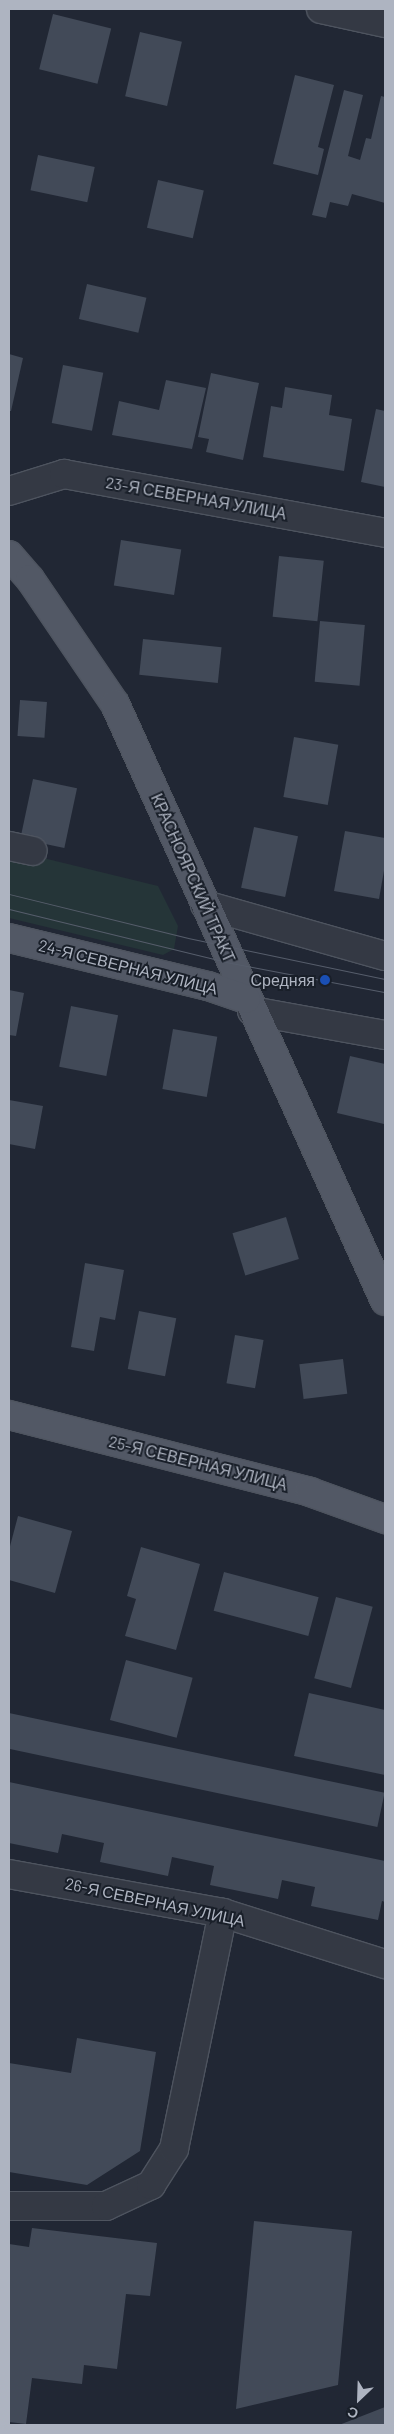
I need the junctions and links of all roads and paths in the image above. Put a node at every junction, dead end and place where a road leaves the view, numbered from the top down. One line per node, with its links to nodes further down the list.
1 (321, 9): 2 (street)
2 (385, 23)
3 (9, 491): 4 (street, 23-Я СЕВЕРНАЯ УЛИЦА)
4 (385, 533)
5 (9, 555): 6 (main road, КРАСНОЯРСКИЙ ТРАКТ)
6 (205, 905): 8 (street); 9 (main road, КРАСНОЯРСКИЙ ТРАКТ)
7 (9, 938): 9 (main road, 24-Я СЕВЕРНАЯ УЛИЦА)
8 (385, 956)
9 (249, 1005): 10 (street, 24-Я СЕВЕРНАЯ УЛИЦА); 11 (main road, КРАСНОЯРСКИЙ ТРАКТ)
10 (385, 1035)
11 (385, 1301)
12 (9, 1415): 13 (main road, 25-Я СЕВЕРНАЯ УЛИЦА)
13 (385, 1519)
14 (9, 1874): 15 (street, 26-Я СЕВЕРНАЯ УЛИЦА)
15 (223, 1913): 16 (street, 26-Я СЕВЕРНАЯ УЛИЦА); 17 (street)
16 (385, 1964)
17 (9, 2206)

